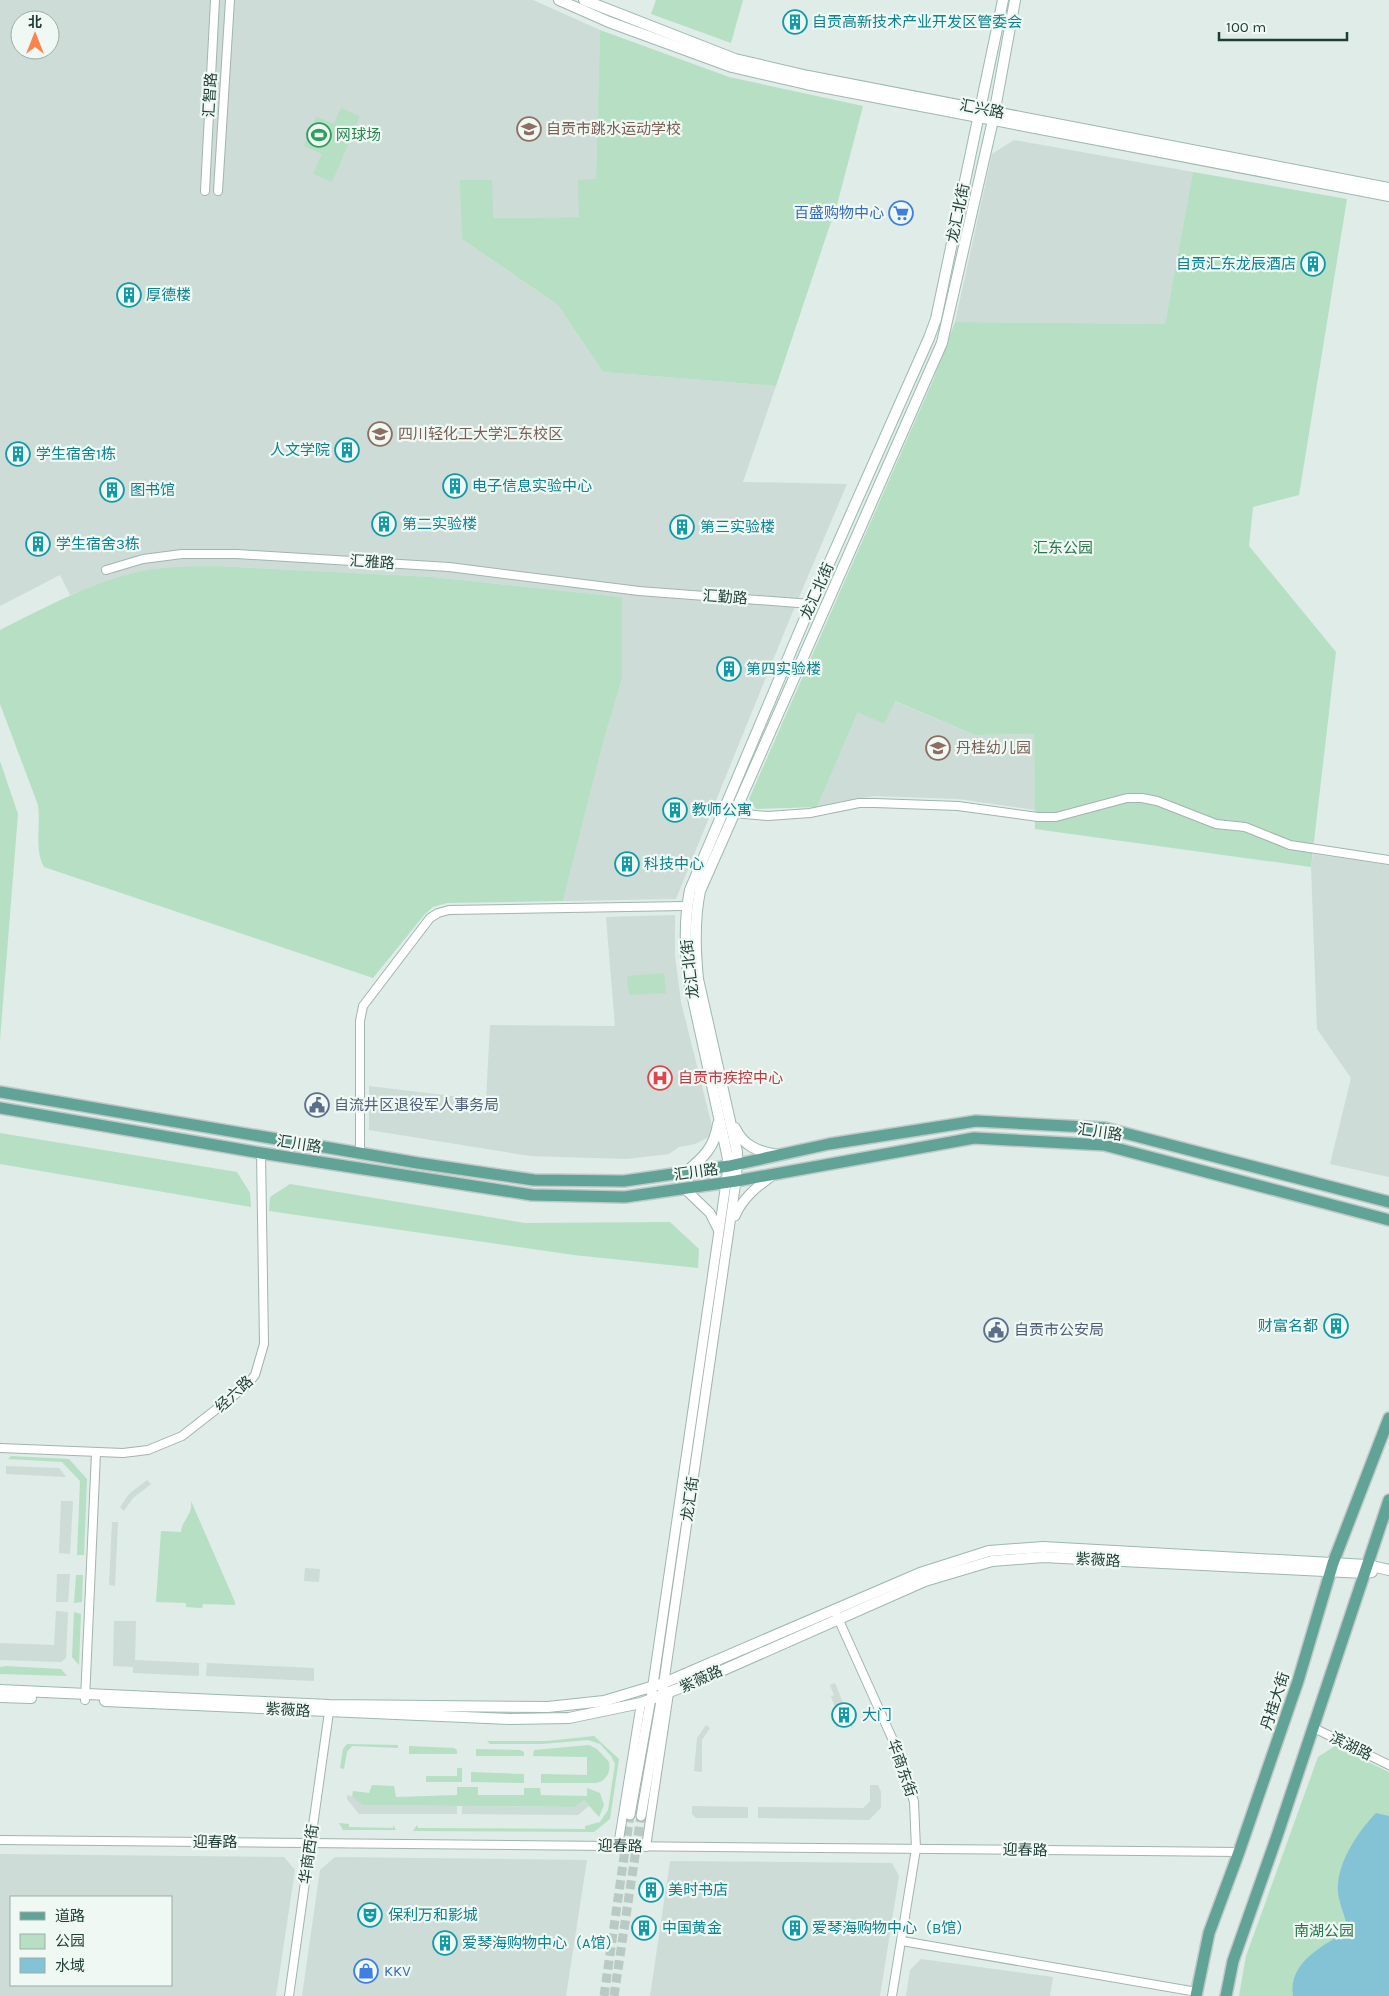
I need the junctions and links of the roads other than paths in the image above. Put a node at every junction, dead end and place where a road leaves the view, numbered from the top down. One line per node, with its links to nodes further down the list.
1 (215, 0): 11 (street, 汇智路)
2 (230, 0): 10 (street, 汇智路)
3 (559, 0): 7 (main road)
4 (584, 0): 7 (main road, 汇兴路)
5 (1003, 0): 7 (main road, 龙汇北街)
6 (1015, 0): 8 (main road, 龙汇北街)
7 (980, 113): 8 (main road); 15 (main road, 龙汇北街)
8 (993, 116): 9 (main road, 汇兴路); 12 (main road); 16 (main road, 龙汇北街)
9 (1389, 188)
10 (218, 190)
11 (205, 191)
12 (1389, 196)
13 (106, 570): 14 (street, 汇雅路)
14 (639, 591): 15 (street, 汇勤路)
15 (812, 604): 18 (main road, 龙汇北街)
16 (734, 813): 17 (street); 21 (main road, 龙汇北街)
17 (1389, 860)
18 (686, 906): 21 (main road, 龙汇北街); 23 (street)
19 (0, 1092): 23 (main road, 汇川路)
20 (0, 1108): 22 (main road, 汇川路)
21 (724, 1116): 24 (main road); 25 (main road, 龙汇北街); 26 (main road)
22 (261, 1153): 29 (main road, 汇川路); 36 (street, 经六路)
23 (360, 1153): 26 (main road, 汇川路)
24 (781, 1155): 25 (main road, 汇川路); 30 (main road, 汇川路)
25 (734, 1165): 26 (main road, 汇川路); 28 (main road, 龙汇北街)
26 (686, 1172)
27 (773, 1174): 28 (main road, 汇川路); 31 (main road, 汇川路); 32 (street)
28 (731, 1182): 29 (main road, 汇川路); 32 (street, 龙汇街); 33 (street, 龙汇街)
29 (684, 1188): 33 (street)
30 (1389, 1202)
31 (1389, 1220)
32 (730, 1228): 42 (street, 龙汇街)
33 (718, 1229): 43 (street, 龙汇街)
34 (1389, 1418): 38 (main road, 丹桂大街)
35 (0, 1448): 36 (street, 经六路)
36 (96, 1453): 46 (street)
37 (1389, 1500): 39 (main road)
38 (1332, 1567): 39 (main road, 紫薇路); 41 (main road, 紫薇路); 59 (main road, 丹桂大街)
39 (1365, 1569): 40 (main road, 紫薇路); 50 (main road)
40 (1387, 1570)
41 (835, 1614): 42 (main road, 紫薇路); 45 (main road, 紫薇路); 58 (street, 华商东街)
42 (664, 1683): 43 (main road, 紫薇路); 45 (street, 龙汇街)
43 (652, 1688): 46 (main road, 紫薇路); 48 (street, 龙汇街)
44 (0, 1690): 46 (main road, 紫薇路)
45 (666, 1694): 48 (main road, 紫薇路); 53 (street, 龙汇街); 57 (street)
46 (85, 1696): 47 (main road, 紫薇路); 49 (main road, 紫薇路)
47 (0, 1697)
48 (646, 1701): 49 (main road, 紫薇路); 52 (street, 龙汇街); 56 (street)
49 (329, 1712): 55 (street, 华商西街)
50 (1314, 1728): 51 (street, 滨湖路); 64 (main road)
51 (1389, 1765)
52 (630, 1815)
53 (640, 1816)
54 (0, 1840): 55 (street, 迎春路)
55 (311, 1843): 56 (street, 迎春路); 62 (street, 华商西街)
56 (618, 1846): 57 (street, 迎春路)
57 (646, 1846): 58 (street, 迎春路)
58 (916, 1849): 59 (street, 迎春路); 60 (street, 华商东街)
59 (1239, 1852): 61 (main road, 丹桂大街)
60 (902, 1941): 61 (street); 63 (street, 华商东街)
61 (1196, 1994)
62 (289, 1996)
63 (892, 1996)
64 (1226, 1996)

